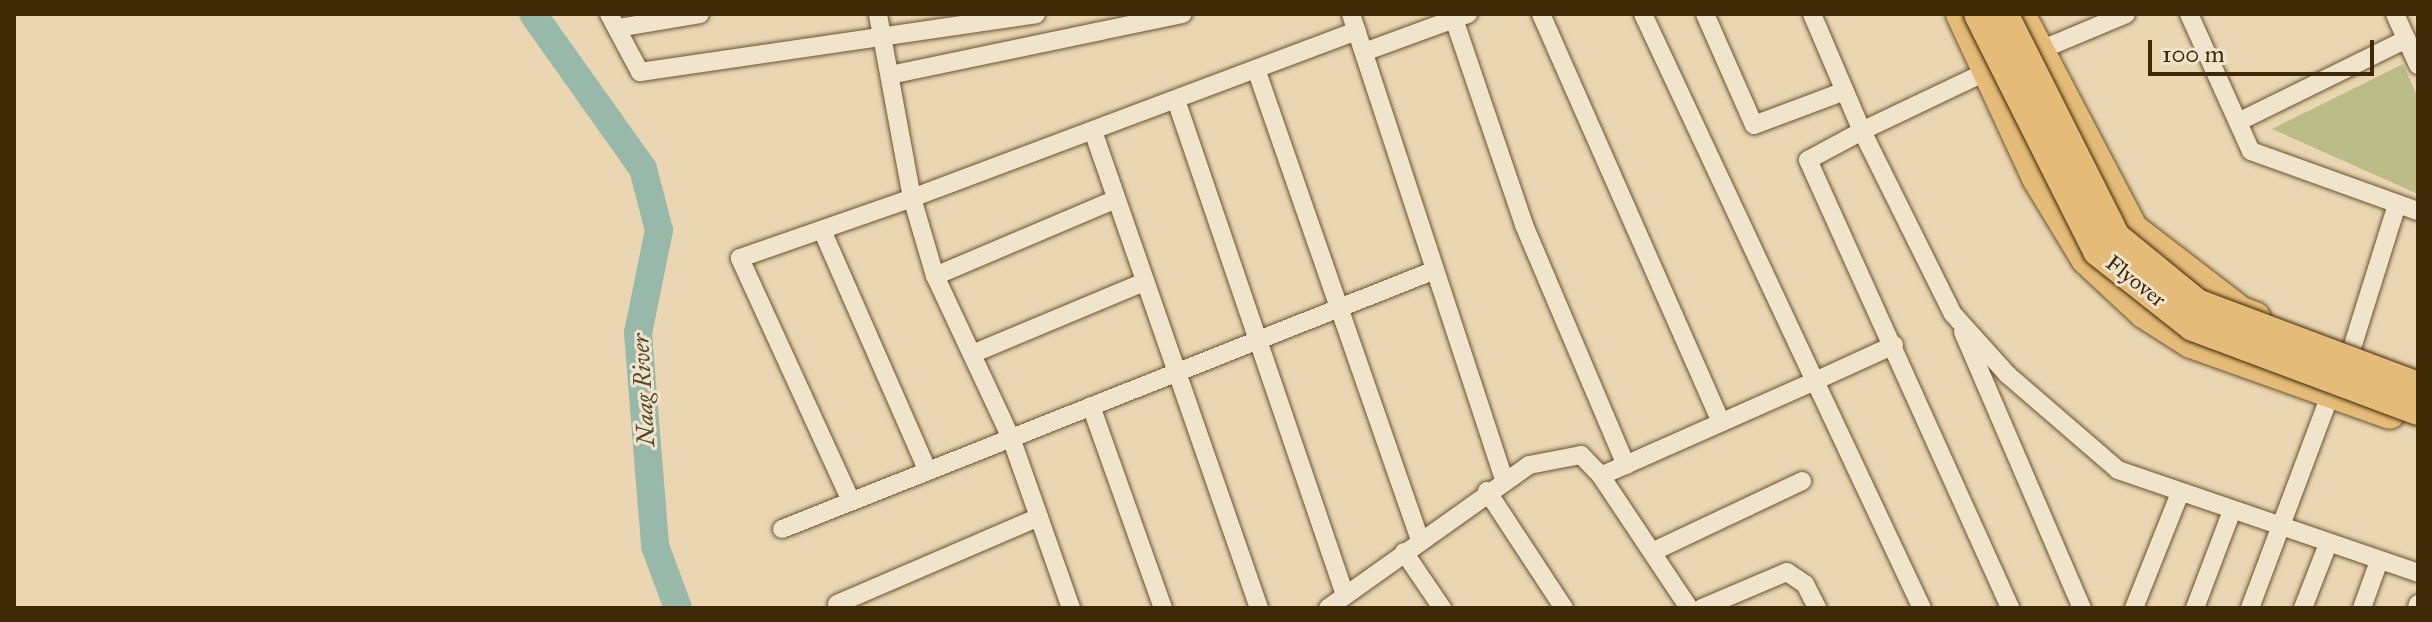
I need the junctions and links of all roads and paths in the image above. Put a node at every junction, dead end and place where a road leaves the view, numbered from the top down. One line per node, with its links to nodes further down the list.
1 (700, 14): 17 (street)
2 (878, 14): 19 (street)
3 (1036, 14): 19 (street)
4 (1183, 14): 26 (street)
5 (1541, 14): 53 (street)
6 (1643, 14): 48 (street)
7 (1705, 14): 27 (street)
8 (1812, 14): 27 (street)
9 (1961, 14): 25 (highway)
10 (1979, 14): 52 (highway, Flyover, bridge)
11 (2003, 14): 49 (highway, Flyover, bridge)
12 (2020, 14): 22 (highway)
13 (2126, 14): 22 (street)
14 (2189, 14): 29 (street)
15 (2395, 14): 20 (street)
16 (1461, 16): 21 (street); 56 (street)
17 (614, 21): 19 (street)
18 (1354, 23): 21 (street); 24 (street)
19 (882, 35): 26 (street)
20 (2407, 39): 23 (street); 29 (street)
21 (1364, 52): 37 (street)
22 (2036, 52): 25 (street); 44 (highway)
23 (2418, 65)
24 (1256, 69): 28 (street); 40 (street)
25 (1986, 70): 31 (street); 50 (highway)
26 (890, 75): 32 (street)
27 (1845, 91): 31 (street)
28 (1176, 100): 30 (street); 42 (street)
29 (2238, 122): 34 (street)
30 (1093, 131): 32 (street); 33 (street)
31 (1862, 131): 41 (street); 43 (street)
32 (912, 198): 36 (street); 38 (street)
33 (1116, 199): 38 (street); 39 (street)
34 (2397, 204): 35 (street); 44 (street)
35 (2418, 211)
36 (822, 230): 57 (street); 63 (street)
37 (1435, 270): 40 (street); 59 (street)
38 (935, 276): 45 (street)
39 (1144, 282): 45 (street); 46 (street)
40 (1341, 307): 42 (street); 68 (street)
41 (1957, 319): 62 (street); 86 (street)
42 (1260, 339): 46 (street); 74 (street)
43 (1894, 345): 48 (street); 85 (street)
44 (2352, 348): 47 (highway)
45 (972, 354): 55 (street)
46 (1175, 373): 51 (street); 78 (street)
47 (2418, 373)
48 (1815, 381): 53 (street); 84 (street)
49 (2418, 387)
50 (2330, 395): 54 (highway); 66 (street)
51 (1091, 406): 55 (street); 77 (street)
52 (2418, 410)
53 (1721, 422): 56 (street)
54 (2418, 424)
55 (1011, 438): 57 (street); 65 (street)
56 (1626, 465): 58 (street)
57 (928, 471): 63 (street)
58 (1601, 476): 59 (street); 71 (street)
59 (1504, 479): 61 (street)
60 (1802, 481): 71 (street)
61 (1487, 491): 68 (street); 80 (street)
62 (2180, 493): 64 (street); 87 (street)
63 (851, 501): 67 (street)
64 (2231, 513): 66 (street); 88 (street)
65 (1039, 517): 75 (street); 76 (street)
66 (2280, 528): 69 (street); 89 (street)
67 (782, 529)
68 (1420, 540): 70 (street)
69 (2328, 544): 72 (street); 90 (street)
70 (1404, 552): 74 (street); 79 (street)
71 (1652, 552): 81 (street)
72 (2379, 561): 73 (street); 91 (street)
73 (2418, 573)
74 (1337, 603)
75 (837, 604)
76 (1068, 607)
77 (1163, 608)
78 (1259, 608)
79 (1442, 608)
80 (1564, 608)
81 (1689, 608)
82 (1702, 608): 83 (street)
83 (1817, 608)
84 (1922, 608)
85 (2010, 608)
86 (2082, 608)
87 (2134, 608)
88 (2195, 608)
89 (2250, 608)
90 (2303, 608)
91 (2362, 608)

